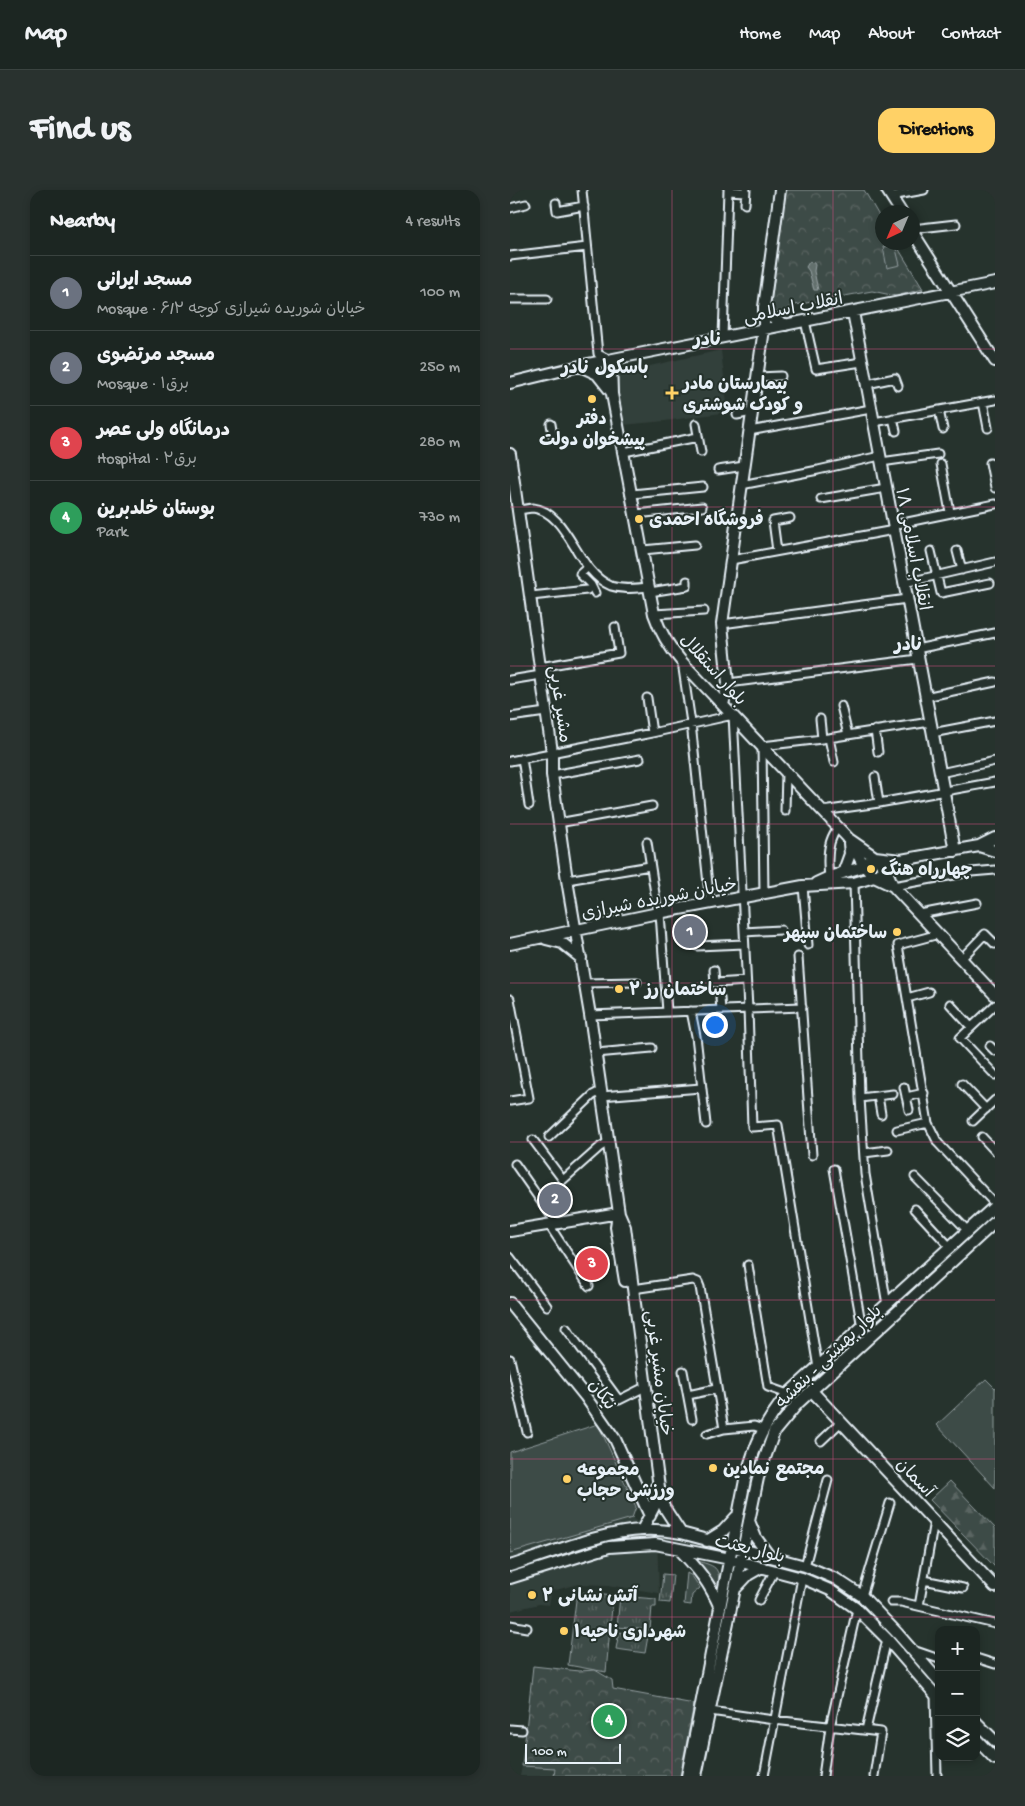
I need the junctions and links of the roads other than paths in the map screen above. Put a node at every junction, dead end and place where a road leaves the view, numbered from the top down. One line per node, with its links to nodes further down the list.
1 (582, 190): 11 (street)
2 (780, 190): 22 (main road)
3 (924, 190): 6 (street)
4 (728, 191): 5 (street); 27 (street)
5 (746, 191): 9 (street)
6 (889, 193): 10 (main road)
7 (556, 203): 11 (street)
8 (526, 204): 12 (street)
9 (745, 204)
10 (897, 205)
11 (584, 206): 16 (street)
12 (510, 208)
13 (956, 224): 14 (street)
14 (920, 229)
15 (920, 243): 19 (main road)
16 (587, 247): 17 (street); 28 (street)
17 (510, 256)
18 (995, 284): 19 (main road, انقلاب اسلامی)
19 (950, 292): 23 (main road, انقلاب اسلامی); 29 (main road)
20 (510, 299): 21 (street)
21 (547, 299)
22 (764, 307): 25 (main road); 26 (main road)
23 (853, 312): 24 (main road, انقلاب اسلامی); 30 (main road, ۱۸ انقلاب اسلامی)
24 (805, 321): 25 (main road, انقلاب اسلامی); 30 (street)
25 (786, 325): 26 (main road, انقلاب اسلامی)
26 (764, 329): 27 (main road, انقلاب اسلامی); 33 (main road)
27 (723, 337): 28 (main road, انقلاب اسلامی)
28 (610, 360): 31 (main road, انقلاب اسلامی); 37 (main road, بلوار استقلال)
29 (995, 361)
30 (862, 362): 35 (main road, ۱۸ انقلاب اسلامی)
31 (580, 366): 34 (main road, انقلاب اسلامی); 37 (main road)
32 (781, 376): 33 (street)
33 (757, 377): 42 (main road)
34 (510, 383)
35 (866, 384): 36 (street); 40 (main road, ۱۸ انقلاب اسلامی)
36 (898, 386)
37 (612, 394): 54 (main road, بلوار استقلال)
38 (995, 400): 39 (street)
39 (983, 402): 41 (street); 48 (street)
40 (871, 410): 45 (main road, ۱۸ انقلاب اسلامی); 50 (street)
41 (939, 410): 44 (street); 49 (street)
42 (752, 412): 43 (street); 50 (main road)
43 (737, 415)
44 (893, 418): 45 (street); 51 (street)
45 (874, 422): 58 (main road, ۱۸ انقلاب اسلامی)
46 (551, 424): 52 (street)
47 (696, 424): 53 (street)
48 (988, 428)
49 (943, 429)
50 (749, 430): 61 (main road)
51 (896, 431)
52 (553, 436)
53 (698, 437): 54 (street); 55 (street)
54 (624, 452): 67 (main road, بلوار استقلال)
55 (701, 452)
56 (510, 454): 73 (main road, مشیر غربی)
57 (938, 454): 58 (street)
58 (881, 459): 63 (street); 65 (main road, ۱۸ انقلاب اسلامی)
59 (990, 463): 66 (street)
60 (941, 464): 71 (street)
61 (744, 466): 62 (street); 63 (main road)
62 (718, 470)
63 (742, 485): 81 (main road)
64 (703, 487): 67 (street)
65 (886, 488): 68 (street); 75 (main road, ۱۸ انقلاب اسلامی)
66 (995, 488)
67 (632, 494): 72 (main road, بلوار استقلال)
68 (821, 499)
69 (995, 504): 71 (street)
70 (702, 506): 72 (street)
71 (950, 512): 75 (street)
72 (636, 514): 77 (main road, بلوار استقلال)
73 (516, 515): 83 (street); 92 (main road, مشیر غربی)
74 (790, 518): 78 (street)
75 (893, 527): 78 (street); 87 (main road, ۱۸ انقلاب اسلامی)
76 (695, 545): 77 (street)
77 (643, 550): 89 (main road, بلوار استقلال)
78 (777, 551): 81 (street)
79 (931, 551): 85 (street)
80 (957, 551): 84 (street)
81 (731, 560): 96 (main road)
82 (995, 562): 84 (street)
83 (588, 567): 89 (street); 91 (street)
84 (962, 570): 85 (street)
85 (937, 576): 87 (street); 88 (street)
86 (687, 581): 89 (street)
87 (904, 583): 93 (main road, ۱۸ انقلاب اسلامی)
88 (990, 583)
89 (650, 589): 95 (main road, بلوار استقلال)
90 (587, 590): 92 (street)
91 (595, 593)
92 (531, 596): 101 (main road, مشیر غربی)
93 (907, 599): 96 (street); 99 (main road, ۱۸ انقلاب اسلامی)
94 (704, 611): 95 (street)
95 (654, 614): 100 (main road, بلوار استقلال)
96 (722, 624): 103 (main road)
97 (615, 626): 101 (street)
98 (995, 632): 99 (street)
99 (917, 654): 103 (street); 105 (main road, ۱۸ انقلاب اسلامی)
100 (682, 662): 107 (main road, بلوار استقلال); 115 (street)
101 (540, 671): 102 (street); 109 (main road, مشیر غربی)
102 (510, 680)
103 (728, 682): 107 (main road)
104 (995, 682): 105 (street)
105 (926, 697): 114 (main road, ۱۸ انقلاب اسلامی)
106 (647, 698): 117 (street)
107 (723, 705): 110 (main road, بلوار استقلال)
108 (840, 706): 119 (street)
109 (546, 712): 111 (street); 122 (main road, مشیر غربی)
110 (733, 715): 115 (street); 121 (main road, بلوار استقلال); 163 (street)
111 (510, 717)
112 (820, 719): 120 (street)
113 (995, 721): 118 (street)
114 (930, 722): 116 (street); 118 (main road, ۱۸ انقلاب اسلامی)
115 (690, 723): 117 (street); 164 (street)
116 (875, 730): 119 (street); 123 (street)
117 (652, 733): 122 (street)
118 (932, 733): 130 (main road, ۱۸ انقلاب اسلامی)
119 (848, 735): 120 (street)
120 (826, 738): 121 (street); 128 (street)
121 (762, 746): 129 (main road, بلوار استقلال); 162 (street)
122 (552, 752): 124 (street); 131 (main road, مشیر غربی)
123 (878, 752)
124 (522, 758): 126 (street); 136 (street)
125 (640, 759): 131 (street)
126 (510, 761)
127 (995, 761): 130 (street)
128 (834, 762)
129 (786, 772): 138 (street); 139 (main road, بلوار استقلال)
130 (940, 773): 134 (main road, ۱۸ انقلاب اسلامی)
131 (552, 775): 140 (main road, مشیر غربی)
132 (875, 776): 135 (street)
133 (995, 782): 134 (street)
134 (943, 792): 135 (street); 146 (main road, ۱۸ انقلاب اسلامی)
135 (879, 804): 139 (street)
136 (529, 805)
137 (652, 806): 140 (street)
138 (785, 811)
139 (822, 811): 141 (main road, بلوار استقلال)
140 (558, 823): 157 (main road, مشیر غربی)
141 (838, 828): 143 (main road, بلوار استقلال); 155 (street)
142 (995, 838): 145 (main road)
143 (849, 839): 148 (main road, بلوار استقلال); 151 (main road, بلوار استقلال); 154 (main road)
144 (647, 842): 150 (street)
145 (979, 846): 146 (main road); 147 (main road)
146 (955, 851): 149 (main road)
147 (995, 851)
148 (875, 857): 149 (main road); 151 (main road, خیابان شوریده شیرازی); 152 (main road, بلوار استقلال)
149 (901, 860): 152 (main road, خیابان شوریده شیرازی)
150 (650, 866): 157 (street); 166 (street)
151 (864, 866): 154 (main road, خیابان شوریده شیرازی); 156 (main road, بلوار استقلال)
152 (886, 869): 156 (main road, خیابان شوریده شیرازی); 161 (main road, بلوار استقلال)
153 (995, 870): 161 (street)
154 (844, 873): 155 (main road, خیابان شوریده شیرازی)
155 (829, 877): 159 (main road, خیابان شوریده شیرازی)
156 (874, 877): 158 (main road, خیابان شوریده شیرازی); 161 (main road, بلوار استقلال)
157 (567, 880): 169 (main road, مشیر غربی)
158 (854, 883): 159 (main road, خیابان شوریده شیرازی); 210 (street)
159 (814, 884): 160 (main road, خیابان شوریده شیرازی)
160 (803, 886): 162 (main road, خیابان شوریده شیرازی); 176 (street)
161 (893, 886): 167 (main road, بلوار استقلال)
162 (764, 894): 163 (main road, خیابان شوریده شیرازی)
163 (742, 898): 164 (main road, خیابان شوریده شیرازی); 170 (street)
164 (710, 903): 166 (main road, خیابان شوریده شیرازی)
165 (977, 903): 167 (street)
166 (659, 913): 169 (main road, خیابان شوریده شیرازی); 195 (street)
167 (920, 914): 171 (main road, بلوار استقلال)
168 (781, 930): 170 (street)
169 (577, 931): 172 (main road, خیابان شوریده شیرازی); 179 (main road, مشیر غربی)
170 (744, 932): 174 (street)
171 (939, 934): 180 (main road, بلوار استقلال); 188 (street)
172 (543, 938): 173 (main road, خیابان شوریده شیرازی); 179 (main road)
173 (510, 944)
174 (744, 944): 177 (street); 182 (street)
175 (995, 944): 180 (street)
176 (808, 945)
177 (697, 946)
178 (798, 957): 192 (street)
179 (581, 958): 184 (main road, خیابان مشیر غربی)
180 (961, 959): 186 (main road, بلوار استقلال)
181 (714, 970): 182 (street)
182 (746, 981): 193 (street)
183 (637, 982): 184 (street)
184 (585, 983): 197 (main road, خیابان مشیر غربی)
185 (929, 992): 188 (street)
186 (995, 995)
187 (720, 998): 194 (street)
188 (907, 998): 205 (street)
189 (510, 999): 212 (street)
190 (950, 1004): 198 (street)
191 (995, 1005): 198 (street)
192 (802, 1007): 193 (street); 227 (street)
193 (748, 1009): 194 (street); 251 (street)
194 (721, 1010): 196 (street)
195 (668, 1012): 196 (street); 197 (street)
196 (691, 1012): 204 (street)
197 (590, 1015): 200 (main road, خیابان مشیر غربی)
198 (971, 1027): 201 (street)
199 (652, 1048): 200 (street)
200 (596, 1053): 206 (main road, خیابان مشیر غربی)
201 (995, 1075)
202 (962, 1084): 213 (street)
203 (904, 1086): 209 (street)
204 (701, 1088): 206 (street); 218 (street)
205 (924, 1093): 209 (street); 217 (street)
206 (601, 1094): 220 (street); 223 (main road, خیابان مشیر غربی)
207 (893, 1094): 208 (street)
208 (878, 1096): 210 (street); 215 (street)
209 (906, 1097): 214 (street)
210 (860, 1098): 226 (street)
211 (995, 1100): 213 (street)
212 (510, 1101)
213 (986, 1109): 216 (street)
214 (909, 1110)
215 (882, 1114)
216 (973, 1121)
217 (928, 1123): 219 (street); 231 (street)
218 (706, 1124)
219 (897, 1130)
220 (549, 1137)
221 (982, 1137): 225 (street)
222 (533, 1140): 223 (street)
223 (608, 1142): 233 (main road, خیابان مشیر غربی)
224 (888, 1150): 226 (street)
225 (995, 1151)
226 (864, 1153): 246 (street)
227 (812, 1155)
228 (515, 1164): 235 (street)
229 (834, 1169): 249 (street)
230 (915, 1177): 237 (street)
231 (995, 1205): 237 (main road, بلوار بهشتی - بنفشه)
232 (915, 1210): 238 (street)
233 (619, 1213): 235 (main road); 243 (main road, خیابان مشیر غربی); 253 (main road, خیابان مشیر غربی)
234 (995, 1222): 244 (main road, بلوار بهشتی - بنفشه)
235 (553, 1224): 236 (main road); 242 (street)
236 (510, 1231)
237 (968, 1231): 238 (main road, بلوار بهشتی - بنفشه)
238 (950, 1247): 241 (main road, بلوار بهشتی - بنفشه)
239 (510, 1257): 247 (street)
240 (748, 1265): 256 (street)
241 (909, 1284): 244 (main road); 246 (main road, بلوار بهشتی - بنفشه)
242 (589, 1286)
243 (633, 1289): 254 (street); 267 (main road, خیابان مشیر غربی)
244 (918, 1293): 255 (main road, بلوار بهشتی - بنفشه)
245 (510, 1304): 267 (main road, نیکان)
246 (887, 1305): 249 (main road, بلوار بهشتی - بنفشه)
247 (547, 1306)
248 (566, 1328): 253 (street)
249 (862, 1328): 251 (main road, بلوار بهشتی - بنفشه)
250 (510, 1359): 262 (street)
251 (818, 1368): 256 (main road, بلوار بهشتی - بنفشه)
252 (683, 1371): 257 (street)
253 (641, 1389): 267 (main road, خیابان مشیر غربی)
254 (716, 1389): 257 (street); 261 (street)
255 (812, 1391): 259 (main road, آسمان); 269 (main road, بلوار بهشتی - بنفشه)
256 (788, 1394): 260 (main road, بلوار بهشتی - بنفشه)
257 (688, 1395): 258 (street)
258 (692, 1419)
259 (841, 1422): 264 (street); 270 (main road, آسمان)
260 (763, 1429): 261 (street); 268 (main road, بلوار بهشتی - بنفشه)
261 (724, 1430): 263 (street)
262 (527, 1432)
263 (707, 1434)
264 (821, 1441)
265 (828, 1480): 281 (street)
266 (890, 1502): 292 (street)
267 (656, 1510): 271 (main road, خیابان مشیر غربی); 272 (main road, خیابان مشیر غربی)
268 (737, 1516): 273 (main road); 274 (main road, بلوار بهشتی - بنفشه)
269 (748, 1520): 276 (main road, بلوار بهشتی - بنفشه); 277 (main road)
270 (934, 1521): 287 (street); 288 (main road, آسمان)
271 (642, 1530): 272 (main road, بلوار بعثت); 280 (main road, بلوار بعثت)
272 (682, 1533): 273 (main road, بلوار بعثت)
273 (707, 1541): 274 (main road, بلوار بعثت)
274 (731, 1546): 276 (main road, بلوار بعثت); 278 (main road, بلوار بهشتی - بنفشه)
275 (678, 1548): 278 (main road, بلوار بعثت); 284 (main road, بلوار بعثت); 296 (main road)
276 (744, 1549): 277 (main road, بلوار بعثت); 279 (main road, بلوار بهشتی - بنفشه)
277 (770, 1557): 281 (main road, بلوار بعثت)
278 (730, 1559): 279 (main road, بلوار بعثت); 296 (main road, بلوار بهشتی - بنفشه)
279 (741, 1562): 282 (main road, بلوار بعثت); 291 (main road, بلوار بهشتی - بنفشه)
280 (510, 1566)
281 (805, 1566): 286 (main road, بلوار بعثت)
282 (762, 1567): 283 (main road, بلوار بعثت); 291 (main road)
283 (774, 1570): 285 (main road, بلوار بعثت); 293 (street)
284 (510, 1578)
285 (802, 1578): 290 (main road, بلوار بعثت); 311 (street)
286 (834, 1578): 290 (main road); 292 (main road, بلوار بعثت)
287 (924, 1580): 289 (street); 295 (street)
288 (995, 1587)
289 (963, 1588)
290 (828, 1589): 297 (main road, بلوار بعثت)
291 (735, 1590): 301 (main road, بلوار بهشتی - بنفشه)
292 (862, 1596): 303 (main road, بلوار بعثت)
293 (759, 1600)
294 (891, 1602): 295 (street)
295 (919, 1606): 298 (street)
296 (720, 1609): 301 (main road, بلوار بهشتی - بنفشه)
297 (857, 1609): 302 (main road, بلوار بعثت); 313 (street)
298 (995, 1624)
299 (510, 1625): 300 (street)
300 (527, 1628)
301 (721, 1631): 309 (main road); 320 (main road)
302 (887, 1640): 308 (main road, بلوار بعثت); 316 (street)
303 (913, 1650): 304 (street); 307 (main road, بلوار بعثت)
304 (935, 1658)
305 (980, 1659): 306 (street)
306 (995, 1664)
307 (935, 1676)
308 (935, 1695)
309 (710, 1710): 311 (street); 321 (main road)
310 (937, 1716): 325 (street)
311 (774, 1720): 313 (street); 322 (street)
312 (980, 1726): 317 (main road)
313 (830, 1727): 316 (street); 323 (street)
314 (510, 1729): 315 (street)
315 (522, 1730)
316 (866, 1730): 324 (street)
317 (995, 1741)
318 (980, 1743): 319 (main road)
319 (993, 1754)
320 (687, 1776)
321 (696, 1776)
322 (764, 1776)
323 (823, 1776)
324 (874, 1776)
325 (937, 1776)

